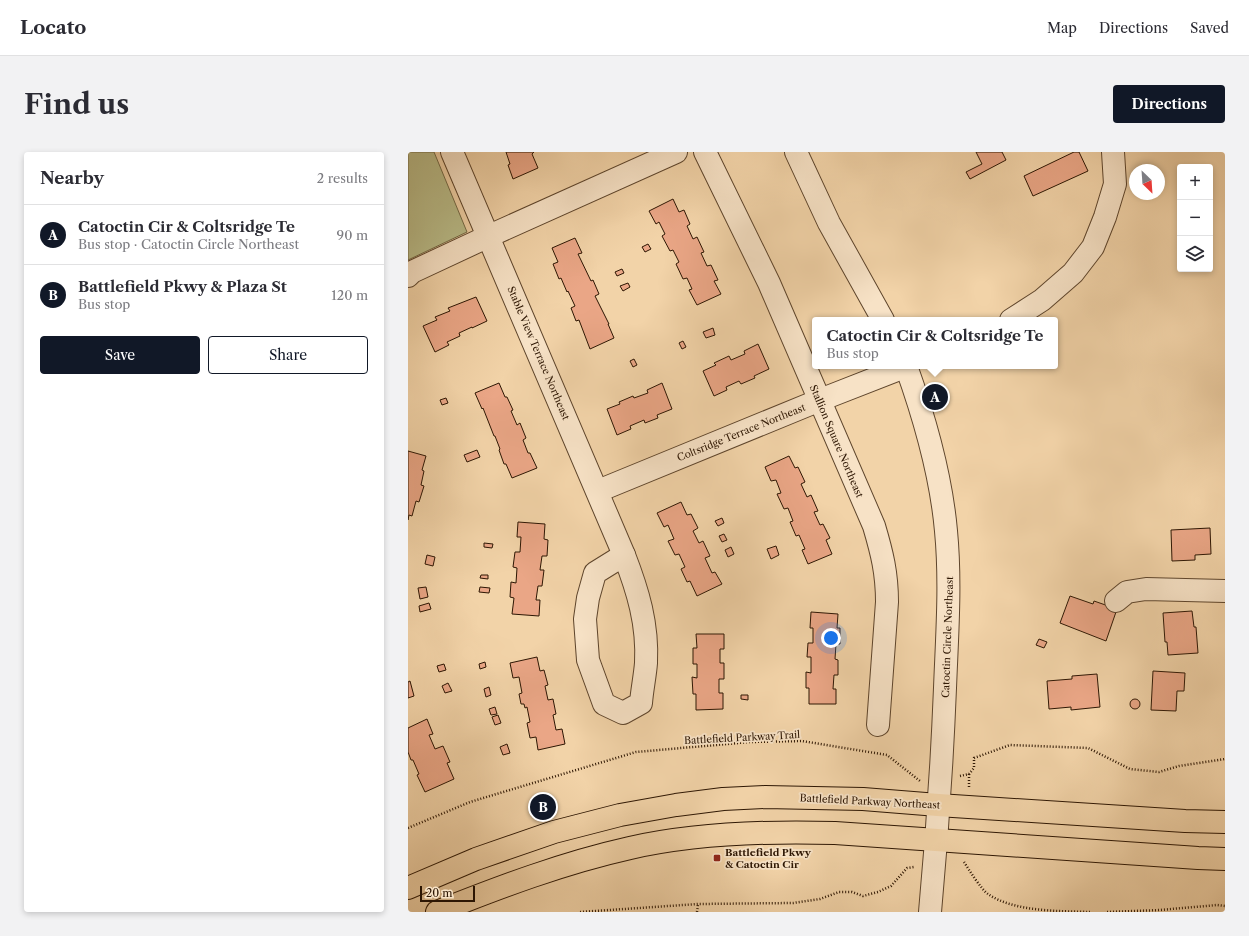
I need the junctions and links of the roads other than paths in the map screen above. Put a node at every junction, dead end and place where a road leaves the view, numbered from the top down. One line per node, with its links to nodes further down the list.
1 (452, 152): 6 (street, Stable View Terrace Northeast)
2 (676, 152): 6 (street)
3 (705, 152): 12 (street, Stallion Square Northeast)
4 (796, 152): 8 (street)
5 (1113, 152): 9 (street)
6 (489, 236): 7 (street); 13 (street, Stable View Terrace Northeast)
7 (408, 276)
8 (882, 317)
9 (1016, 317)
10 (899, 369): 12 (street, Coltsridge Terrace Northeast)
11 (908, 369): 18 (street, Catoctin Circle Northeast)
12 (820, 400): 13 (street, Coltsridge Terrace Northeast); 17 (street, Stallion Square Northeast)
13 (598, 491): 14 (street, Stable View Terrace Northeast)
14 (624, 555): 14 (street, Stable View Terrace Northeast)
15 (1225, 591): 16 (street)
16 (1116, 601)
17 (878, 725)
18 (938, 805): 19 (main road, Battlefield Parkway Northeast); 20 (street, Catoctin Circle Northeast); 22 (main road, Battlefield Parkway Northeast)
19 (1225, 822)
20 (937, 840): 21 (main road); 23 (main road); 24 (street, Catoctin Circle Northeast)
21 (1225, 859)
22 (408, 888)
23 (437, 912)
24 (930, 912)

